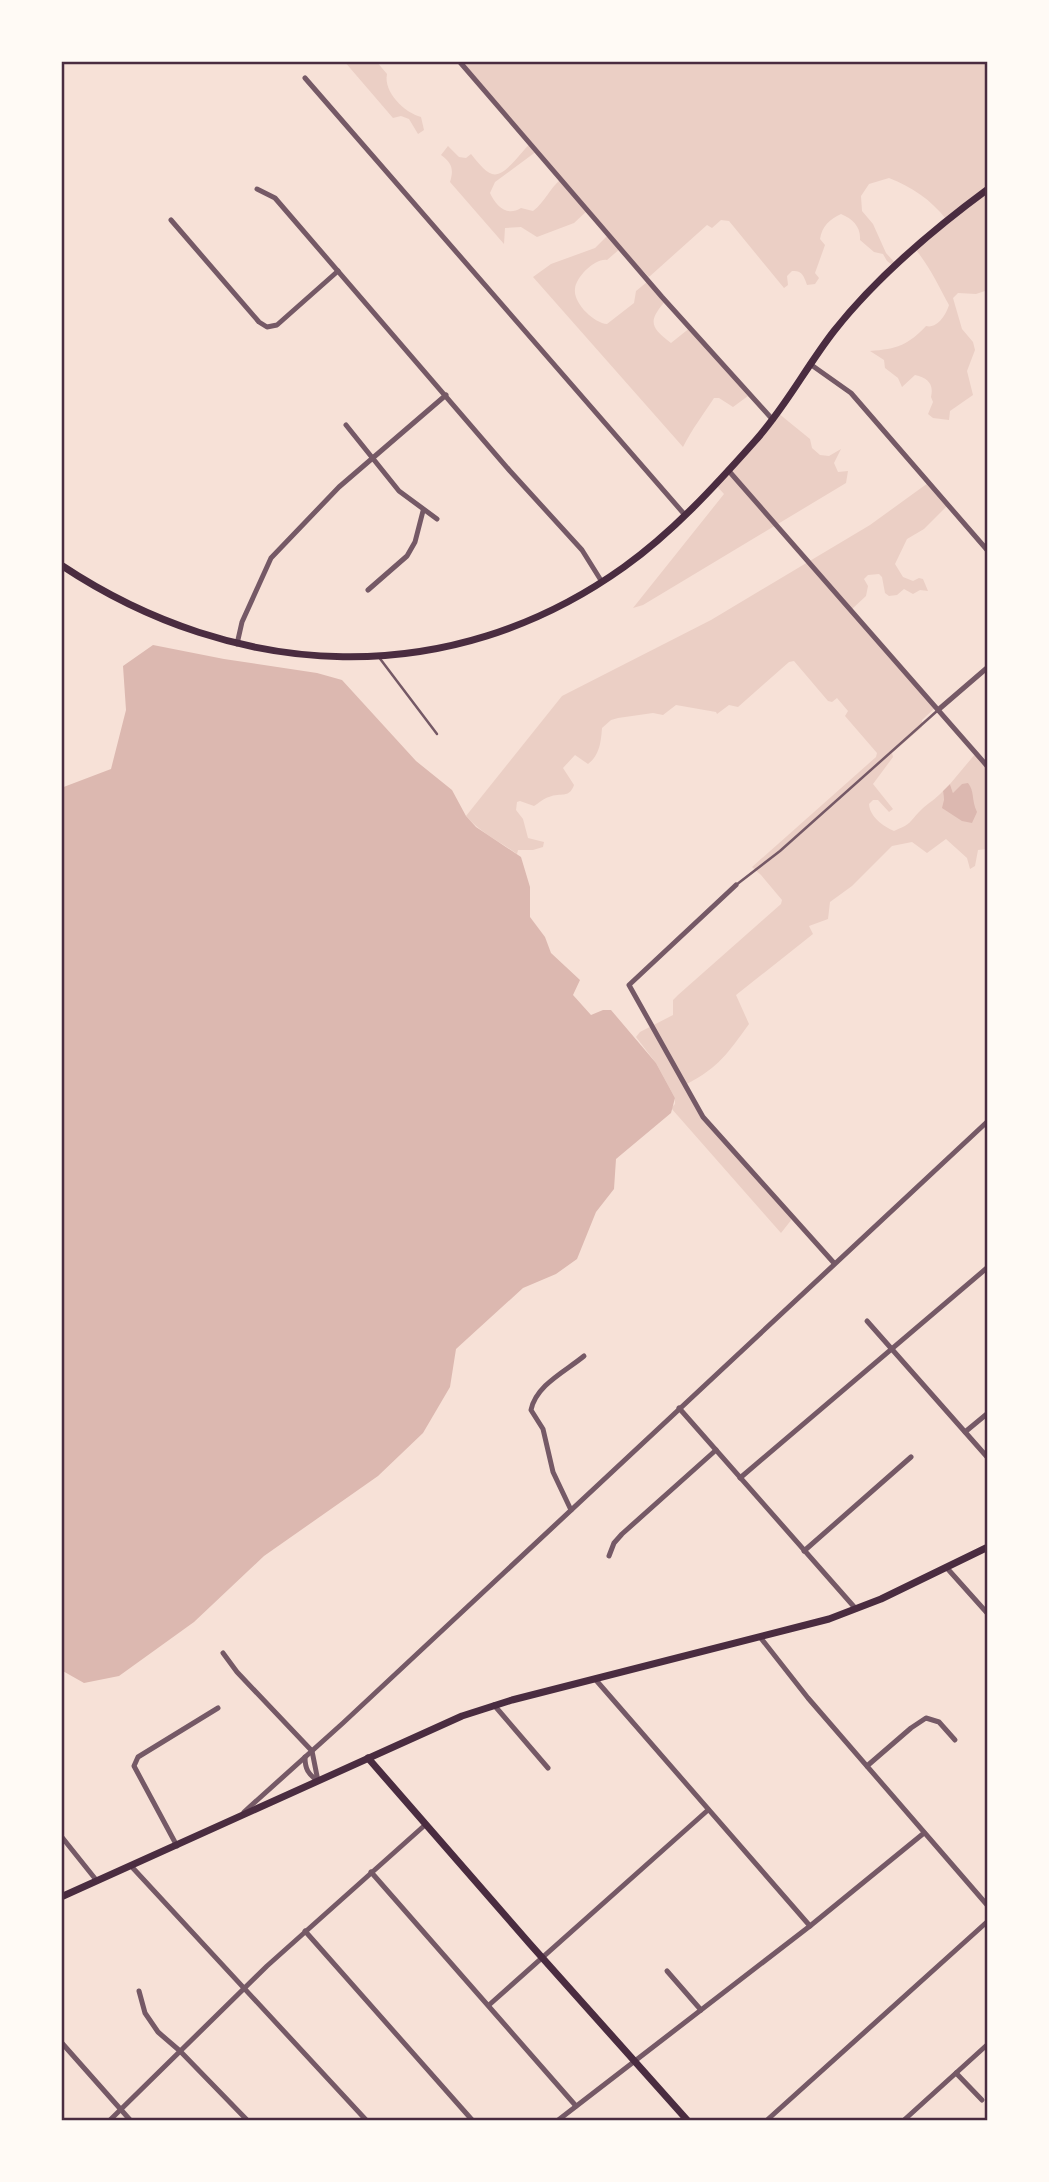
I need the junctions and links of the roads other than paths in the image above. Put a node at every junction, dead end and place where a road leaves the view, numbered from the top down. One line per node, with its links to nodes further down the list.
1 (458, 61): 9 (street)
2 (305, 79): 14 (street)
3 (257, 189): 6 (street)
4 (988, 189): 7 (main road)
5 (171, 220): 6 (street)
6 (338, 271): 8 (street)
7 (810, 364): 9 (main road); 16 (street)
8 (446, 394): 11 (street); 18 (street)
9 (773, 420): 12 (main road)
10 (346, 425): 11 (street)
11 (373, 458): 13 (street); 20 (street)
12 (728, 470): 14 (main road); 23 (street)
13 (423, 511): 15 (street); 19 (street)
14 (685, 514): 18 (main road)
15 (437, 519)
16 (988, 551)
17 (61, 565): 20 (main road)
18 (602, 582): 21 (main road)
19 (368, 590)
20 (237, 644): 21 (main road)
21 (378, 656): 24 (lane)
22 (988, 667): 23 (street)
23 (938, 710): 25 (street); 26 (lane)
24 (437, 734)
25 (988, 767)
26 (736, 885): 28 (street)
27 (988, 1121): 28 (street)
28 (834, 1264): 33 (street)
29 (988, 1267): 31 (street)
30 (867, 1321): 31 (street)
31 (892, 1349): 35 (street); 39 (street)
32 (584, 1356): 40 (street)
33 (679, 1408): 36 (street); 40 (street)
34 (988, 1413): 35 (street)
35 (965, 1432): 38 (street)
36 (716, 1450): 39 (street); 43 (street)
37 (911, 1457): 42 (street)
38 (988, 1458)
39 (740, 1478): 42 (street)
40 (571, 1510): 53 (street)
41 (988, 1546): 44 (main road)
42 (804, 1551): 45 (street)
43 (608, 1556)
44 (946, 1567): 45 (main road); 46 (street)
45 (856, 1609): 47 (main road)
46 (988, 1614)
47 (760, 1637): 49 (main road); 56 (street)
48 (223, 1653): 53 (street)
49 (596, 1679): 50 (main road); 59 (street)
50 (494, 1705): 55 (main road); 57 (street)
51 (218, 1708): 64 (street)
52 (955, 1740): 56 (street)
53 (312, 1751): 54 (street); 58 (street)
54 (305, 1757): 58 (street); 60 (street)
55 (368, 1758): 58 (main road); 61 (main road)
56 (867, 1766): 62 (street)
57 (548, 1768)
58 (318, 1781): 60 (main road)
59 (708, 1810): 71 (street); 73 (street)
60 (239, 1817): 64 (main road)
61 (425, 1825): 66 (street); 73 (main road)
62 (924, 1833): 69 (street); 71 (street)
63 (61, 1836): 67 (street)
64 (177, 1846): 65 (main road)
65 (131, 1866): 67 (main road); 75 (street)
66 (371, 1872): 72 (street); 77 (street)
67 (97, 1881): 68 (main road)
68 (61, 1897)
69 (988, 1906)
70 (988, 1921): 94 (street)
71 (810, 1926): 78 (street)
72 (305, 1931): 75 (street); 91 (street)
73 (541, 1957): 77 (street); 82 (main road)
74 (667, 1971): 78 (street)
75 (244, 1988): 81 (street); 90 (street)
76 (139, 1991): 81 (street)
77 (489, 2005): 85 (street)
78 (701, 2010): 82 (street)
79 (61, 2042): 86 (street)
80 (988, 2044): 83 (street)
81 (180, 2051): 86 (street); 89 (street)
82 (635, 2060): 85 (street); 93 (main road)
83 (956, 2073): 84 (street); 95 (street)
84 (982, 2101)
85 (576, 2106): 92 (street)
86 (120, 2109): 87 (street); 88 (street)
87 (108, 2121)
88 (131, 2121)
89 (248, 2121)
90 (367, 2121)
91 (473, 2121)
92 (557, 2121)
93 (688, 2121)
94 (766, 2121)
95 (903, 2121)

